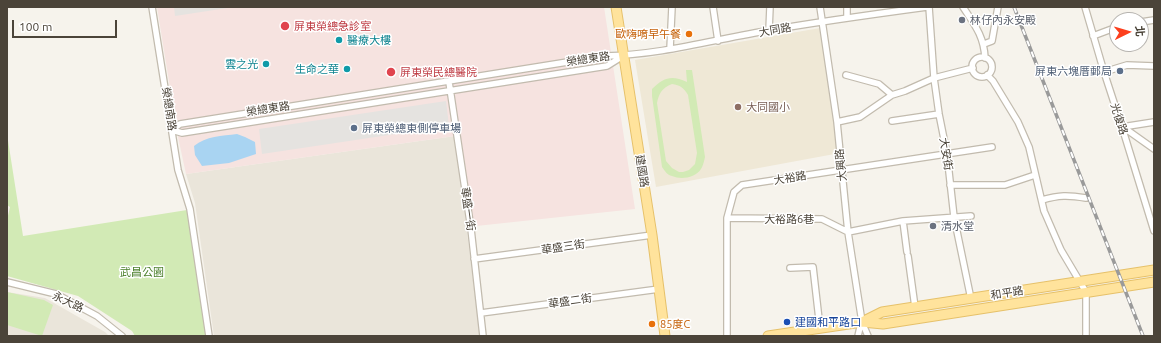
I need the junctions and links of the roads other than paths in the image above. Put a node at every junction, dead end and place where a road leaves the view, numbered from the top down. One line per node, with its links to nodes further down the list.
1 (152, 7): 42 (street, 榮總南路)
2 (616, 7): 20 (main road, 建國路)
3 (672, 7): 19 (street)
4 (714, 7): 17 (street)
5 (770, 7): 14 (street)
6 (820, 7): 13 (street, 大興路)
7 (848, 7): 12 (street)
8 (928, 7): 12 (street, 大同路); 28 (street, 大安街)
9 (963, 7): 18 (street)
10 (998, 7): 18 (street)
11 (1085, 7): 16 (street, 光復路)
12 (847, 18): 13 (street, 大同路)
13 (822, 22): 14 (street, 大同路); 38 (street, 大興路)
14 (769, 30): 17 (street, 大同路)
15 (1109, 30): 16 (street)
16 (1093, 36): 25 (street, 光復路)
17 (718, 41): 19 (street, 大同路)
18 (984, 44): 21 (street)
19 (670, 49): 20 (street, 大同路)
20 (624, 55): 24 (street, 榮總東路); 29 (street, 榮總東路); 57 (main road, 建國路)
21 (985, 58): 23 (street); 27 (street)
22 (1154, 66): 25 (street)
23 (973, 68): 27 (street); 28 (street)
24 (516, 71): 29 (street); 30 (street, 榮總東路)
25 (1104, 72): 41 (street, 光復路)
26 (846, 75): 33 (street)
27 (987, 75): 47 (street)
28 (934, 78): 33 (street); 35 (street, 大安街)
29 (517, 80): 32 (street, 榮總東路)
30 (449, 82): 31 (street, 榮總東路); 32 (street, 華盛一街)
31 (399, 89): 34 (street); 36 (street, 榮總東路)
32 (450, 91): 34 (street, 榮總東路); 58 (street, 華盛一街)
33 (892, 95): 38 (street)
34 (400, 99): 40 (street, 榮總東路)
35 (938, 114): 37 (street); 45 (street, 大安街)
36 (237, 115): 40 (street); 42 (street, 榮總東路)
37 (892, 121)
38 (837, 122): 46 (street, 大興路)
39 (1154, 122): 41 (street)
40 (239, 124): 42 (street, 榮總東路)
41 (1122, 127): 44 (street); 55 (street, 光復路)
42 (172, 130): 72 (street, 榮總南路)
43 (992, 147): 45 (street, 大裕路)
44 (1154, 149)
45 (947, 154): 46 (street, 大裕路); 48 (street, 大安街)
46 (842, 170): 53 (street, 大裕路); 56 (street, 大興路)
47 (1035, 175): 48 (street); 50 (street)
48 (950, 186): 52 (street, 大安街)
49 (1086, 198): 50 (street)
50 (1042, 200): 62 (street)
51 (971, 216): 52 (street)
52 (954, 217): 54 (street); 66 (street, 大安街)
53 (727, 218): 56 (street, 大裕路6巷); 75 (street, 大裕路)
54 (903, 221): 56 (street); 67 (street)
55 (1154, 230)
56 (848, 232): 69 (street, 大興路)
57 (652, 235): 58 (street, 華盛三街); 64 (main road, 建國路)
58 (474, 259): 68 (street, 華盛一街)
59 (790, 268): 70 (street)
60 (1154, 270): 62 (main road, 和平路)
61 (7, 282): 71 (street, 永大路)
62 (1080, 282): 65 (street); 66 (main road, 和平路)
63 (1154, 282): 65 (main road, 和平路)
64 (659, 289): 68 (street, 華盛二街); 74 (main road, 建國路)
65 (1086, 292): 69 (main road, 和平路); 79 (street)
66 (971, 299): 67 (main road, 和平路)
67 (915, 307): 69 (main road, 和平路)
68 (481, 313): 73 (street, 華盛一街)
69 (862, 322): 70 (main road, 和平路); 77 (street); 78 (street)
70 (820, 328): 76 (main road, 和平路)
71 (122, 336)
72 (209, 336)
73 (483, 336)
74 (665, 336)
75 (727, 336)
76 (768, 336)
77 (858, 336)
78 (868, 336)
79 (1086, 336)

